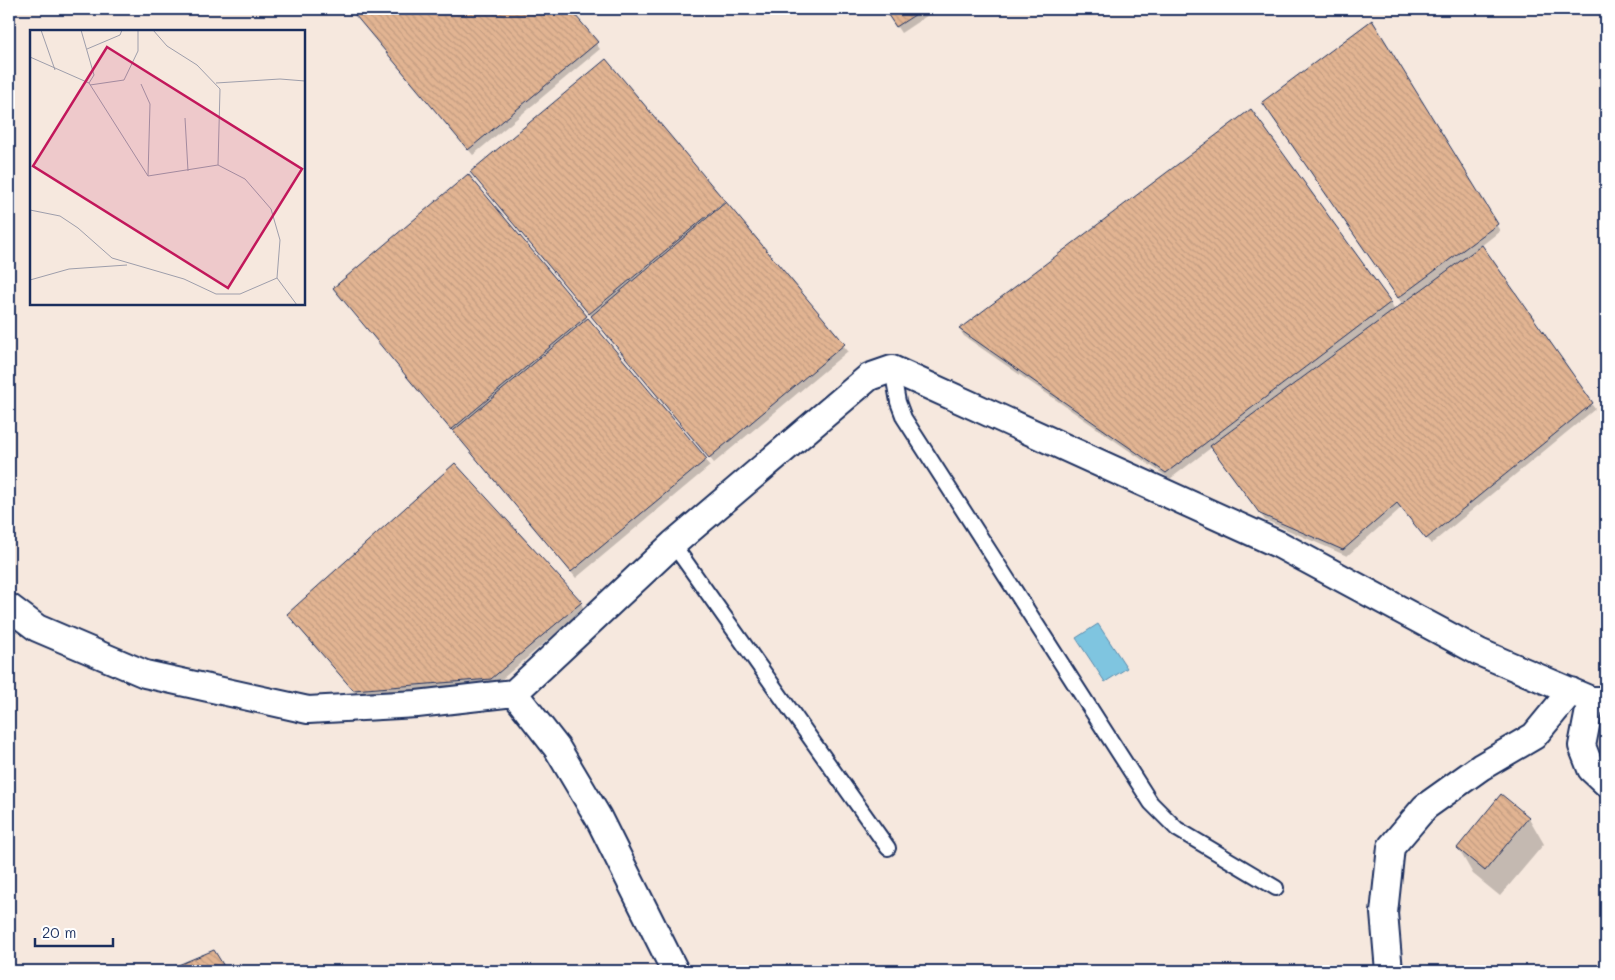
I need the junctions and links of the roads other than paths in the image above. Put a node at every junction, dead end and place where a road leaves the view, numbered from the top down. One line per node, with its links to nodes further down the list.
1 (892, 369): 2 (street); 5 (street); 8 (lane)
2 (673, 544): 4 (street); 7 (lane)
3 (9, 607): 4 (street)
4 (514, 693): 9 (street)
5 (1590, 697): 6 (street); 10 (street)
6 (1606, 782)
7 (888, 848)
8 (1276, 888)
9 (675, 971)
10 (1389, 971)

